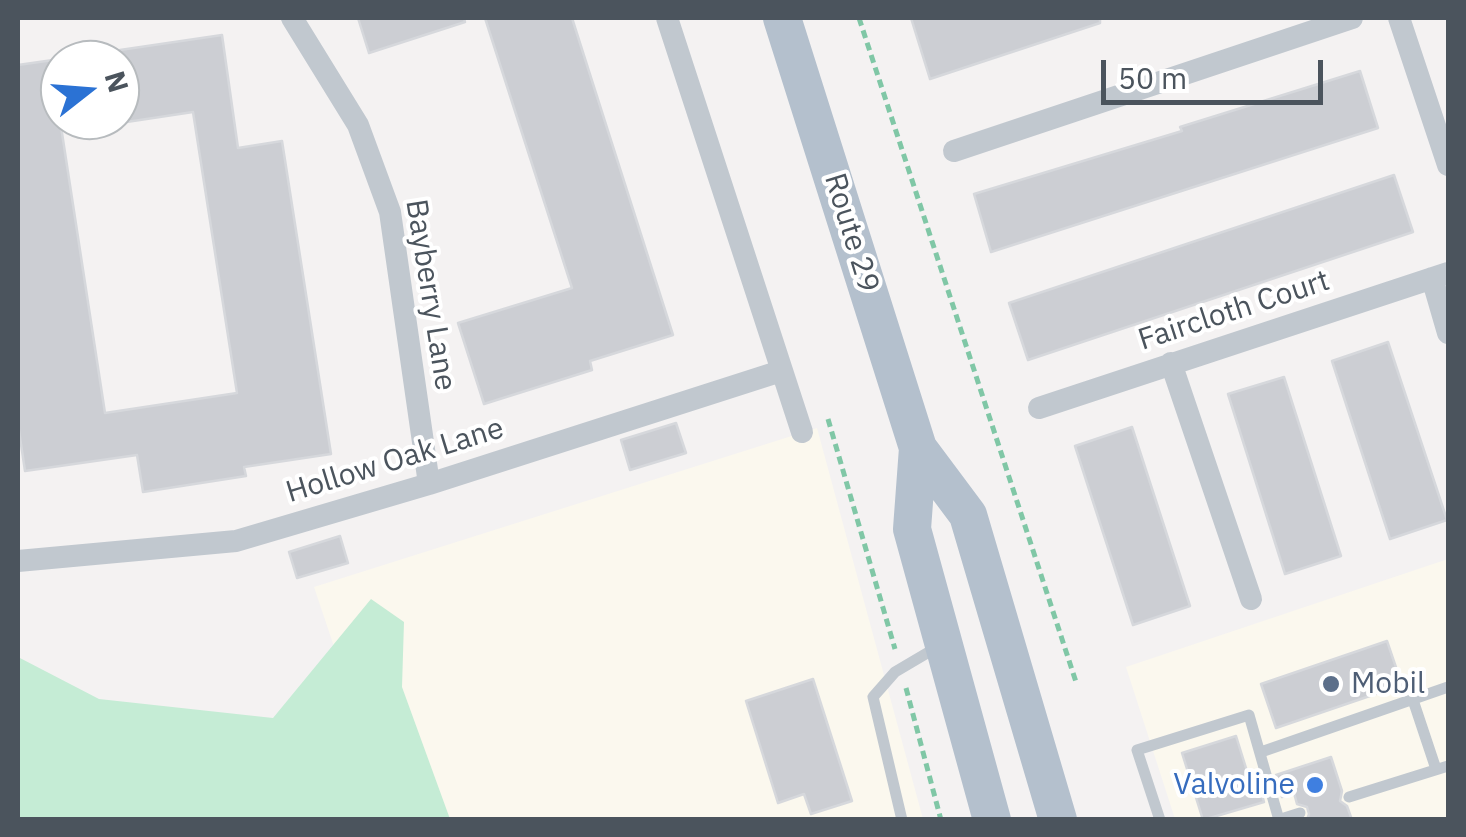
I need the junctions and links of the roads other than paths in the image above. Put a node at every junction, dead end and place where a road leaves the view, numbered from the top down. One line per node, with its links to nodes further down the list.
1 (292, 18): 15 (street, Bayberry Lane)
2 (667, 18): 11 (street)
3 (782, 18): 14 (main road, Route 29)
4 (1352, 18): 6 (street)
5 (1399, 18): 7 (street)
6 (954, 151)
7 (1448, 165)
8 (1440, 275): 9 (street); 10 (street, Faircloth Court)
9 (1448, 333)
10 (1171, 363): 12 (street, Faircloth Court); 17 (street)
11 (780, 371): 13 (street); 15 (street, Hollow Oak Lane)
12 (1039, 408)
13 (802, 432)
14 (918, 448): 18 (main road, Route 29); 28 (main road, Route 29)
15 (429, 484): 16 (street, Hollow Oak Lane)
16 (18, 561)
17 (1251, 599)
18 (943, 644): 26 (lane); 27 (main road, Route 29)
19 (1448, 687): 20 (lane)
20 (1413, 700): 21 (lane); 22 (lane)
21 (1261, 752): 25 (lane); 29 (lane)
22 (1442, 768): 23 (lane)
23 (1349, 797)
24 (1300, 813): 25 (lane)
25 (1280, 819)
26 (902, 820)
27 (992, 820)
28 (1058, 820)
29 (1160, 820)

